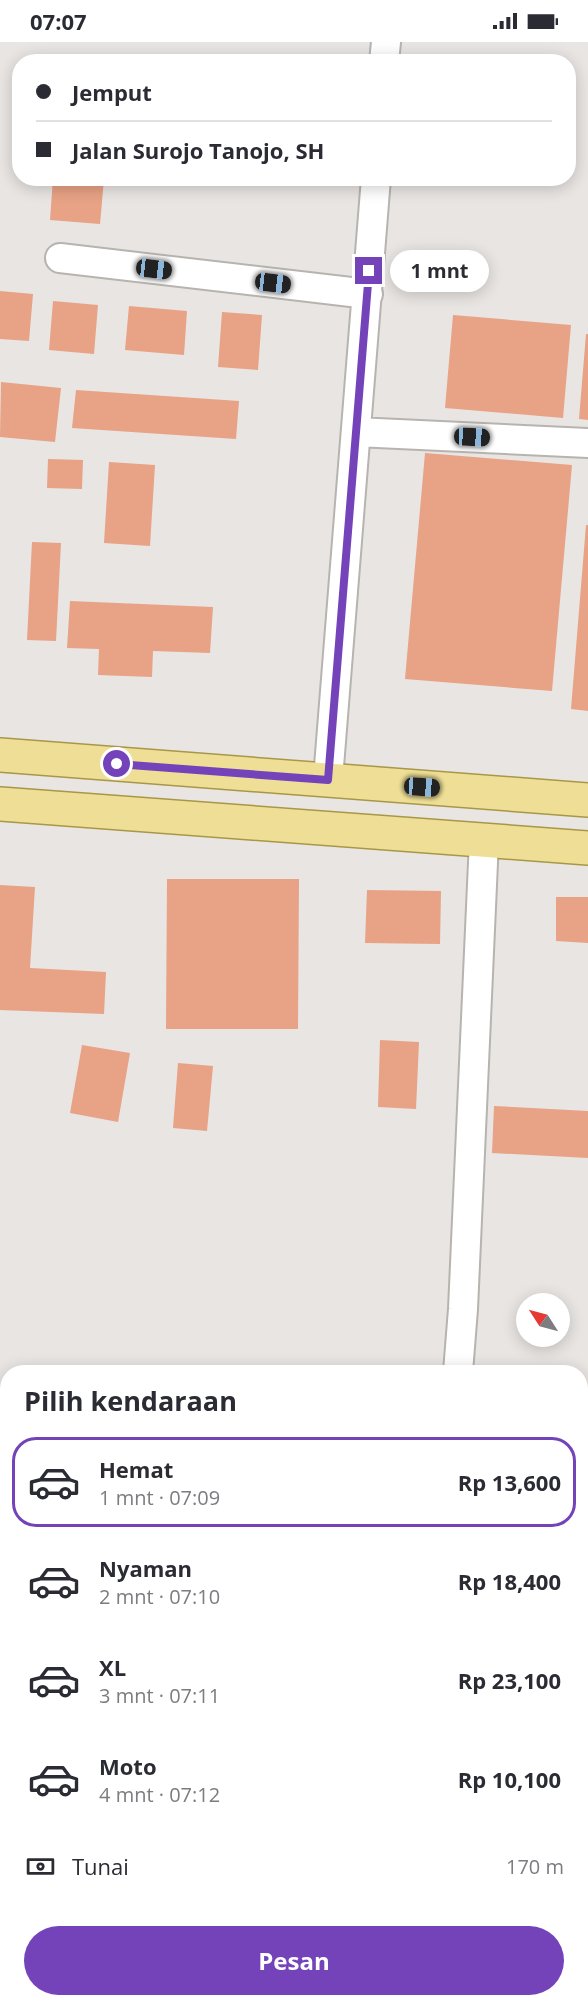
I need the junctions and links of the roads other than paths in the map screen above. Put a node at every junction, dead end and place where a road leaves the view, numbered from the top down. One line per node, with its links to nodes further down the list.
1 (375, 186): 3 (street)
2 (60, 258): 3 (street)
3 (368, 294): 4 (street)
4 (356, 432): 5 (street); 7 (street)
5 (588, 443)
6 (0, 755): 7 (main road)
7 (328, 780): 8 (main road)
8 (588, 800)
9 (0, 804): 10 (main road)
10 (484, 840): 11 (main road); 12 (street)
11 (588, 848)
12 (459, 1365)

